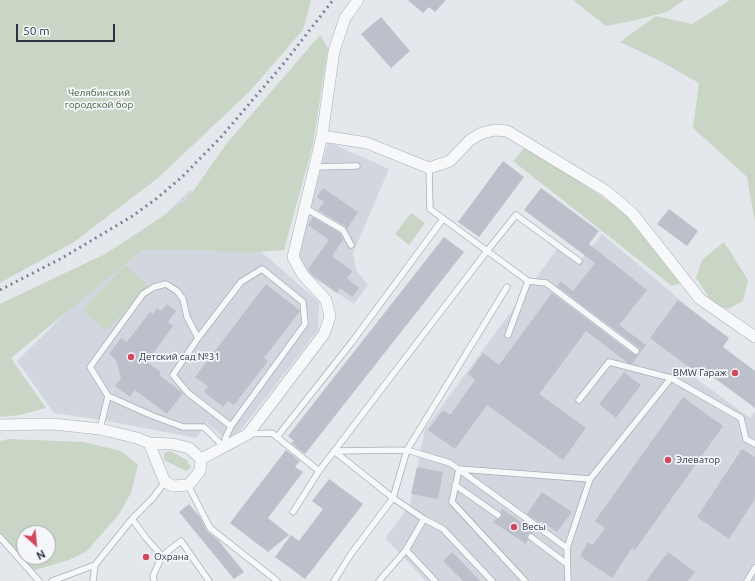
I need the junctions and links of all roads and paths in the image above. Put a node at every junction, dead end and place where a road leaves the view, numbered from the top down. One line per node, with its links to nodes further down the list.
1 (358, 0): 2 (street)
2 (322, 136): 3 (street); 5 (street)
3 (315, 166): 4 (lane); 6 (street)
4 (357, 166)
5 (429, 168): 7 (lane); 14 (street)
6 (304, 208): 8 (lane); 23 (street)
7 (443, 219): 9 (lane); 24 (lane)
8 (351, 245)
9 (487, 251): 10 (lane); 11 (lane); 29 (lane)
10 (579, 261)
11 (528, 281): 13 (lane); 16 (lane)
12 (507, 287): 28 (lane)
13 (508, 335)
14 (755, 337)
15 (198, 338): 18 (lane); 21 (lane); 21 (lane)
16 (636, 351)
17 (671, 378): 19 (lane); 26 (lane); 33 (lane)
18 (108, 396): 22 (lane); 27 (lane)
19 (579, 400)
20 (0, 425): 22 (street)
21 (231, 426): 27 (lane)
22 (100, 430): 25 (street)
23 (248, 434): 24 (lane); 27 (street)
24 (277, 437): 32 (lane)
25 (149, 443): 30 (street); 34 (street)
26 (755, 444)
27 (224, 447): 30 (street)
28 (407, 450): 29 (lane); 31 (lane); 37 (lane)
29 (334, 451): 32 (lane); 37 (lane)
30 (201, 459): 35 (street)
31 (459, 469): 33 (lane); 36 (lane); 44 (lane)
32 (319, 471): 38 (lane)
33 (590, 479): 44 (lane)
34 (165, 482): 35 (street); 40 (lane)
35 (188, 485): 55 (lane)
36 (455, 485): 39 (lane); 60 (lane)
37 (393, 498): 41 (lane); 56 (lane)
38 (293, 512)
39 (498, 515)
40 (132, 519): 46 (lane); 48 (lane)
41 (424, 519): 45 (lane); 59 (lane)
42 (0, 537): 50 (lane)
43 (531, 537): 47 (lane)
44 (567, 548): 47 (lane)
45 (406, 550): 57 (lane); 58 (lane)
46 (162, 556): 53 (lane); 54 (lane)
47 (568, 564): 61 (lane)
48 (95, 565): 51 (lane); 52 (lane)
49 (755, 568): 62 (lane)
50 (39, 581)
51 (52, 581)
52 (93, 581)
53 (154, 581)
54 (210, 581)
55 (277, 581)
56 (334, 581)
57 (379, 581)
58 (435, 581)
59 (492, 581)
60 (525, 581)
61 (568, 581)
62 (747, 581)

